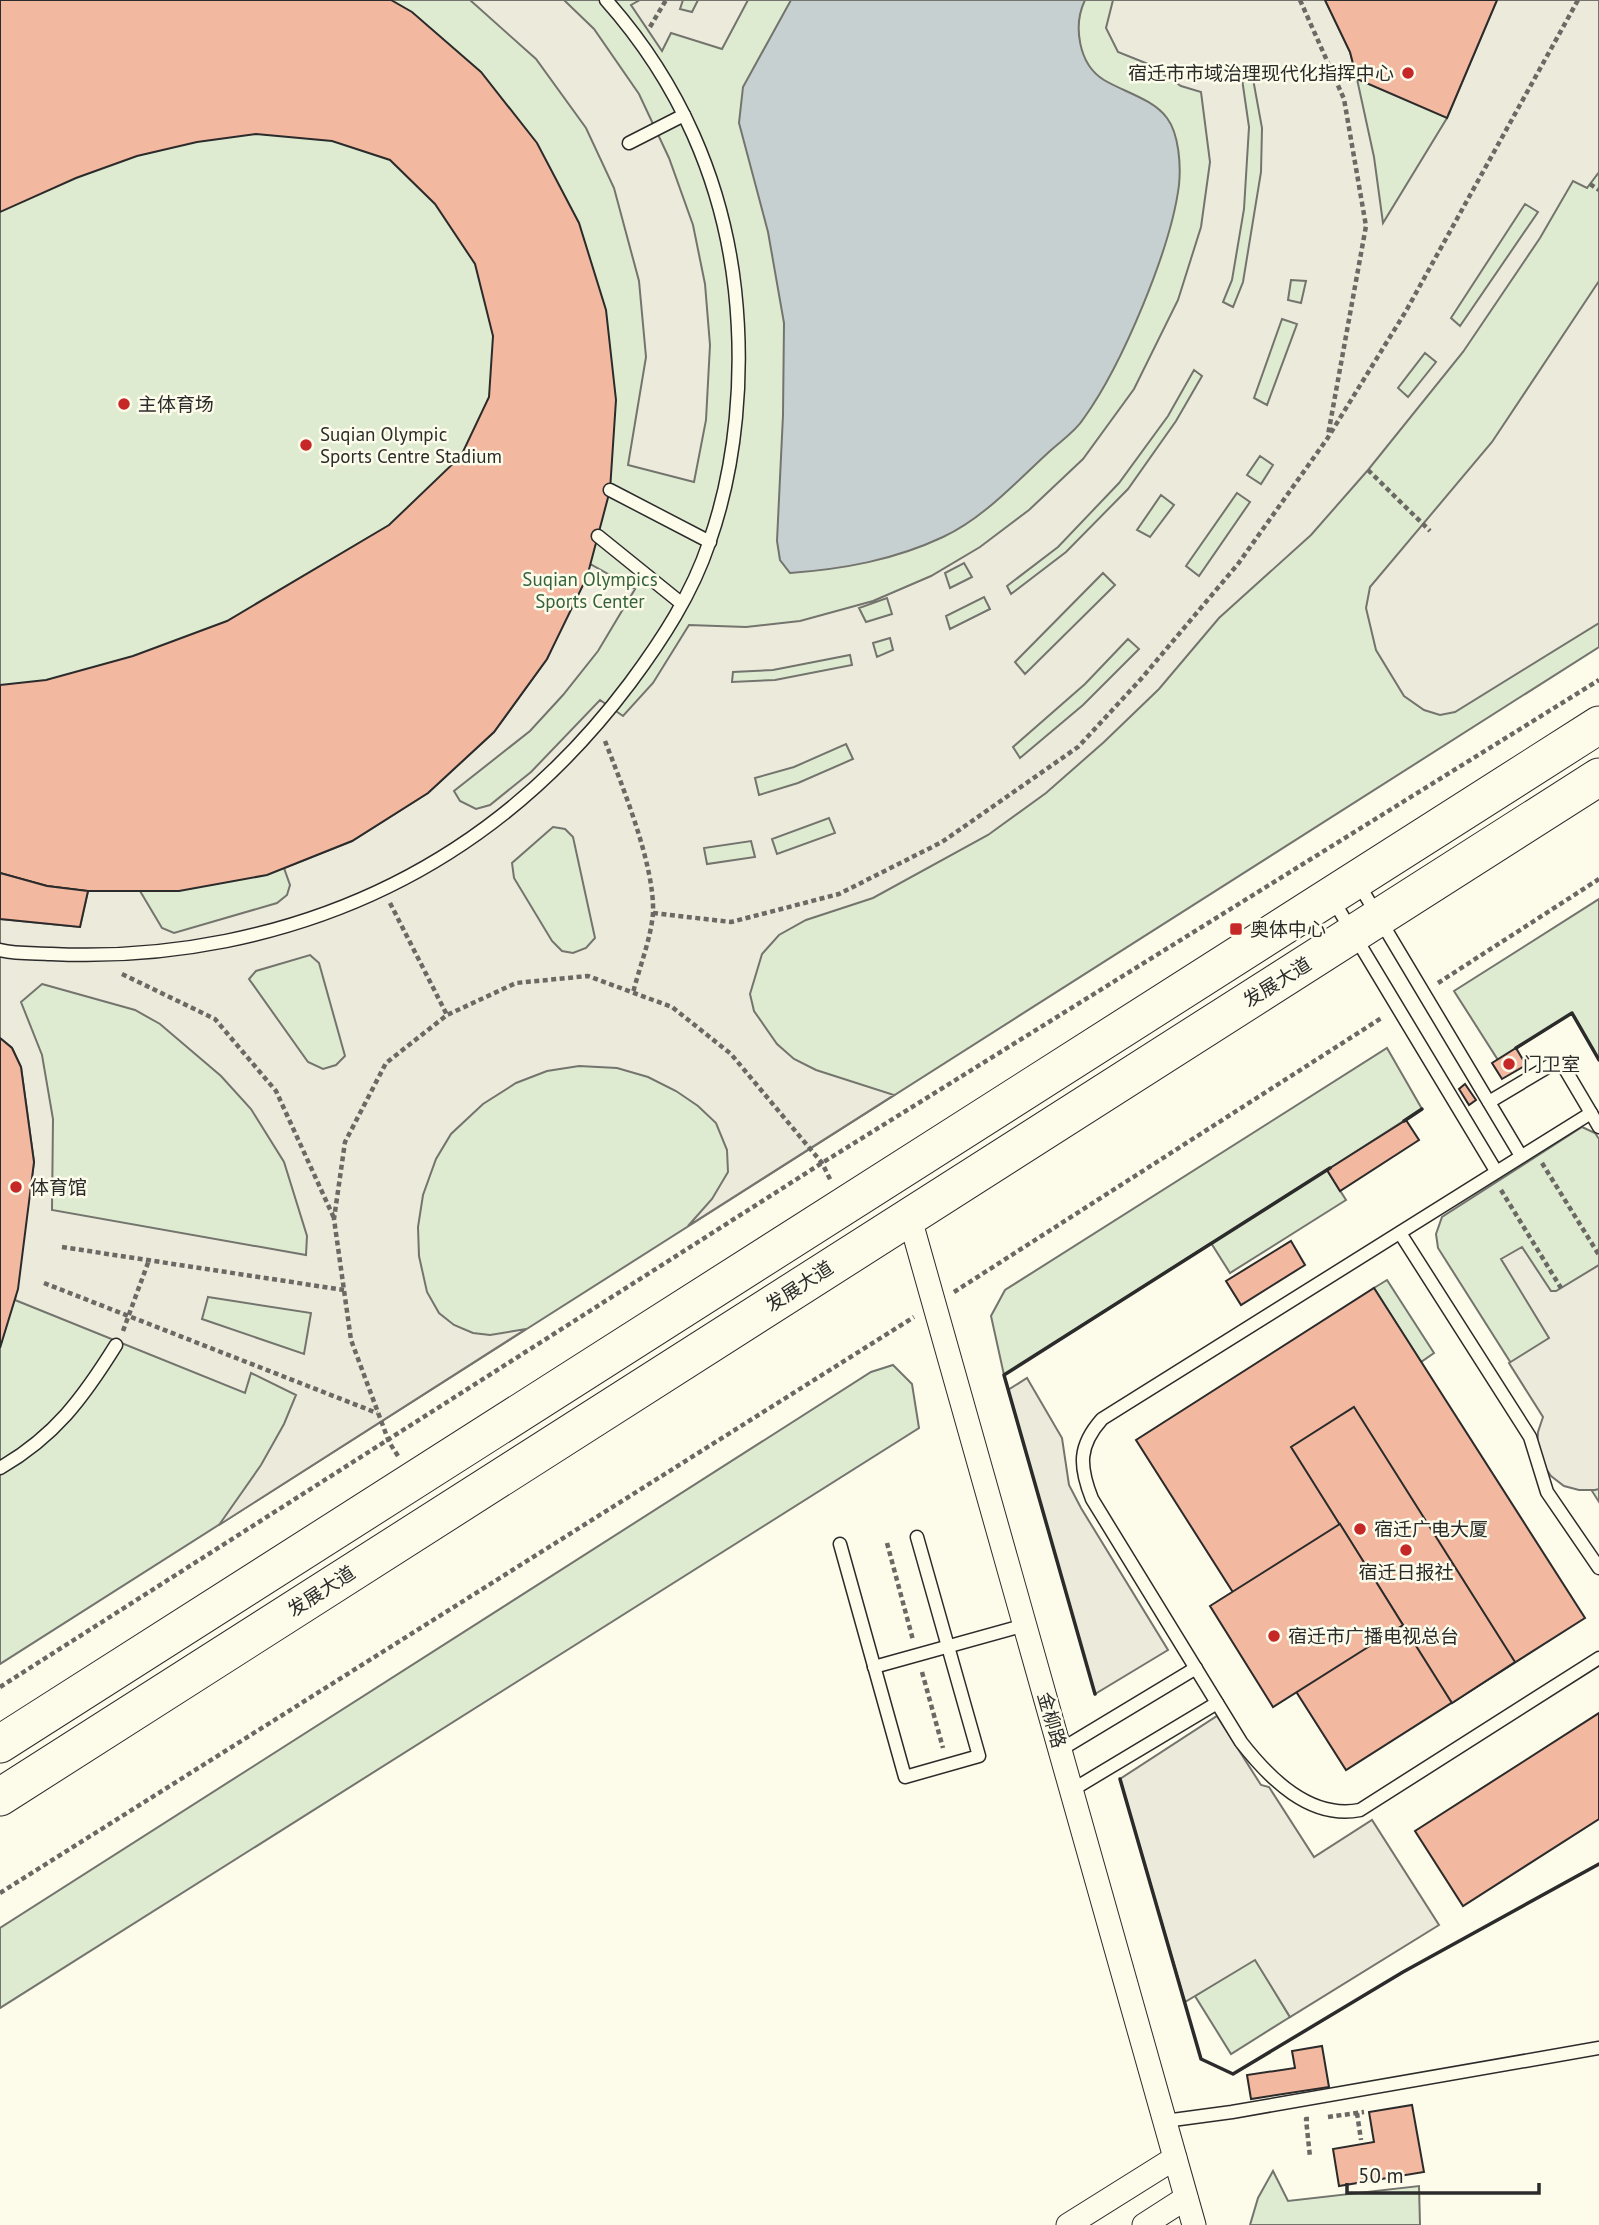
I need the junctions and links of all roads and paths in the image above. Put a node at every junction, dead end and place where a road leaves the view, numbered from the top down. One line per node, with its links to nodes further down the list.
1 (606, 0): 5 (lane)
2 (666, 0): 5 (path)
3 (1300, 0): 10 (path)
4 (1578, 0): 10 (path)
5 (641, 44): 6 (lane)
6 (684, 115): 7 (lane); 15 (lane)
7 (629, 143)
8 (1590, 184): 9 (path)
9 (1599, 190)
10 (1327, 439): 24 (path)
11 (1368, 470): 13 (path)
12 (610, 490): 15 (lane)
13 (1430, 531)
14 (598, 536): 16 (lane)
15 (710, 542): 16 (lane)
16 (681, 603): 18 (lane)
17 (1599, 680): 36 (path)
18 (597, 723): 23 (lane); 24 (path)
19 (1599, 725): 22 (main road)
20 (1599, 777): 25 (main road, 发展大道)
21 (1599, 879): 28 (path)
22 (1343, 888): 25 (lane); 25 (lane); 38 (main road)
23 (384, 890): 27 (lane); 31 (path)
24 (653, 913): 29 (path)
25 (1365, 925): 28 (lane); 30 (lane); 39 (main road, 发展大道)
26 (0, 950): 27 (lane)
27 (84, 956): 40 (path)
28 (1423, 992): 32 (lane)
29 (633, 993): 31 (path); 36 (path)
30 (1398, 1008): 37 (lane); 48 (path)
31 (447, 1015): 40 (path)
32 (1489, 1102): 33 (lane); 35 (lane)
33 (1591, 1113): 34 (lane); 35 (lane)
34 (1599, 1127)
35 (1527, 1152): 37 (lane); 43 (path)
36 (822, 1163): 38 (path); 52 (path)
37 (1494, 1173): 41 (lane); 46 (path)
38 (845, 1207): 54 (main road)
39 (909, 1215): 48 (street, 金柳路); 68 (main road, 发展大道)
40 (334, 1219): 47 (path)
41 (1400, 1233): 57 (lane); 62 (lane)
42 (61, 1247): 44 (path)
43 (1599, 1255)
44 (149, 1260): 47 (path); 49 (path)
45 (44, 1283): 49 (path)
46 (1561, 1288)
47 (344, 1290): 51 (path)
48 (935, 1304): 58 (street, 金柳路); 69 (path)
49 (130, 1316): 50 (path); 51 (path)
50 (116, 1345): 53 (lane)
51 (378, 1413): 52 (path)
52 (389, 1441): 54 (path); 63 (path)
53 (0, 1468)
54 (414, 1481): 65 (main road)
55 (917, 1536): 59 (lane)
56 (840, 1544): 61 (lane)
57 (1599, 1568)
58 (1025, 1625): 59 (lane); 66 (street, 金柳路)
59 (948, 1646): 61 (lane); 61 (lane)
60 (1599, 1658): 64 (lane)
61 (874, 1667)
62 (1196, 1668): 64 (lane); 66 (lane)
63 (0, 1687)
64 (1217, 1703): 67 (lane)
65 (0, 1744)
66 (1060, 1750): 67 (street, 金柳路)
67 (1072, 1790): 73 (street, 金柳路)
68 (0, 1797)
69 (0, 1893)
70 (1599, 2048): 73 (lane)
71 (1364, 2112): 72 (path)
72 (1357, 2113): 74 (path); 75 (path)
73 (1165, 2121): 76 (street, 金柳路)
74 (1361, 2140)
75 (1310, 2157)
76 (1175, 2158): 77 (street, 金柳路); 78 (street)
77 (1186, 2198): 79 (street); 80 (street, 金柳路)
78 (1068, 2225)
79 (1144, 2225)
80 (1194, 2225)

